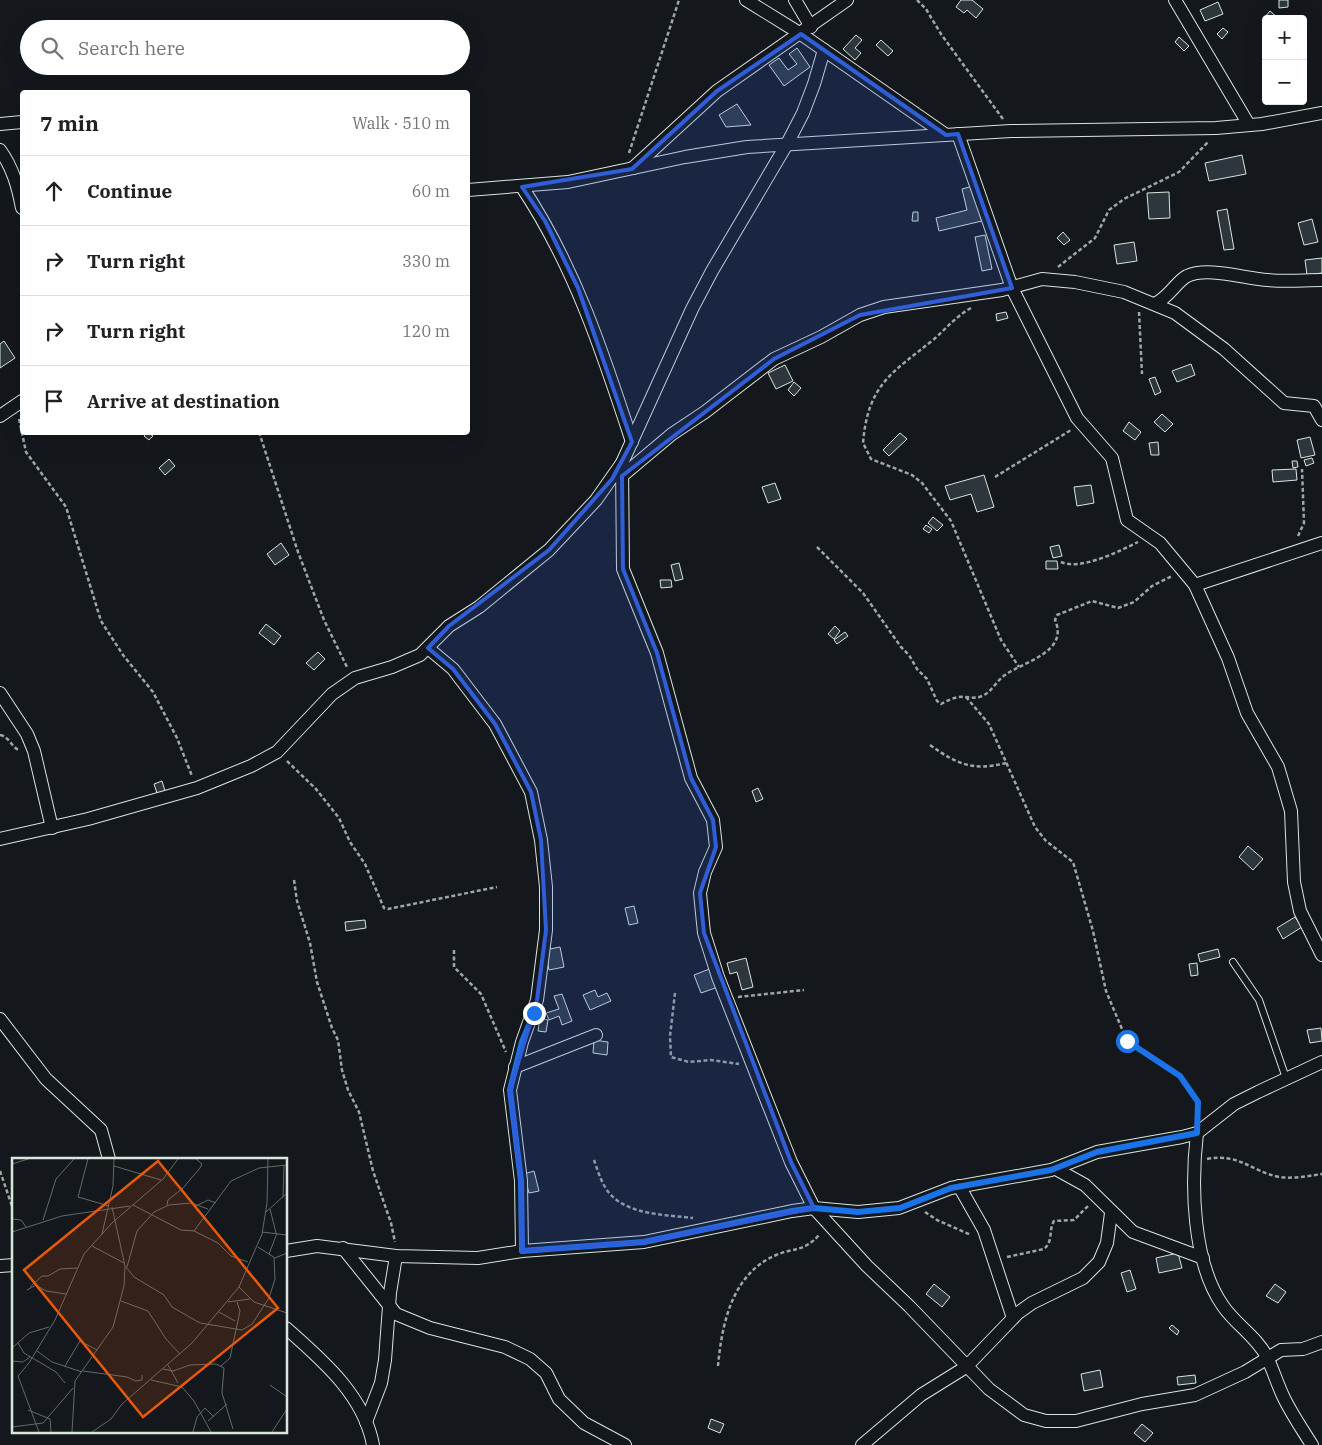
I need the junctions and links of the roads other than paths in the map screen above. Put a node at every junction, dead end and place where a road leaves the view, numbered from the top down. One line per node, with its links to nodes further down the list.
1 (746, 0): 5 (street)
2 (795, 0): 5 (street)
3 (848, 0): 5 (street)
4 (1175, 0): 10 (street)
5 (806, 30): 6 (street); 14 (street)
6 (824, 50): 11 (street); 12 (street)
7 (1322, 113): 10 (street)
8 (20, 122): 9 (street)
9 (0, 124)
10 (1248, 125): 11 (street)
11 (952, 134): 12 (street); 19 (street)
12 (787, 144): 14 (street); 24 (street)
13 (0, 150): 17 (street)
14 (626, 170): 15 (street)
15 (522, 186): 16 (street); 24 (street)
16 (470, 190)
17 (20, 198)
18 (1322, 280): 20 (street)
19 (1012, 288): 20 (street); 25 (street); 27 (street)
20 (1156, 304): 23 (street)
21 (19, 403): 22 (street)
22 (0, 416)
23 (1322, 420)
24 (632, 442): 25 (street)
25 (622, 469): 28 (street); 43 (street)
26 (1322, 543): 27 (street)
27 (1195, 585): 32 (street)
28 (428, 648): 30 (street); 37 (street)
29 (0, 693): 30 (street)
30 (52, 828): 31 (street)
31 (0, 839)
32 (1322, 955)
33 (1233, 962): 38 (lane)
34 (0, 1019): 40 (street)
35 (596, 1034): 37 (street)
36 (1322, 1062): 38 (street)
37 (515, 1066): 47 (street)
38 (1286, 1078): 39 (street)
39 (1197, 1133): 41 (street); 49 (street)
40 (109, 1158)
41 (1056, 1169): 42 (street); 44 (street)
42 (959, 1186): 43 (street); 51 (street)
43 (814, 1208): 47 (street); 55 (street)
44 (1111, 1213): 49 (street); 51 (street)
45 (343, 1248): 46 (street); 48 (street); 50 (street)
46 (288, 1251)
47 (522, 1251): 48 (street)
48 (396, 1256): 50 (street)
49 (1203, 1258): 54 (street)
50 (390, 1307): 56 (street); 58 (street)
51 (1013, 1318): 55 (street)
52 (288, 1330): 56 (street)
53 (1322, 1342): 54 (street)
54 (1267, 1358): 55 (street); 60 (street)
55 (966, 1367): 59 (street)
56 (366, 1422): 57 (street)
57 (373, 1445)
58 (625, 1445)
59 (862, 1445)
60 (1312, 1445)

